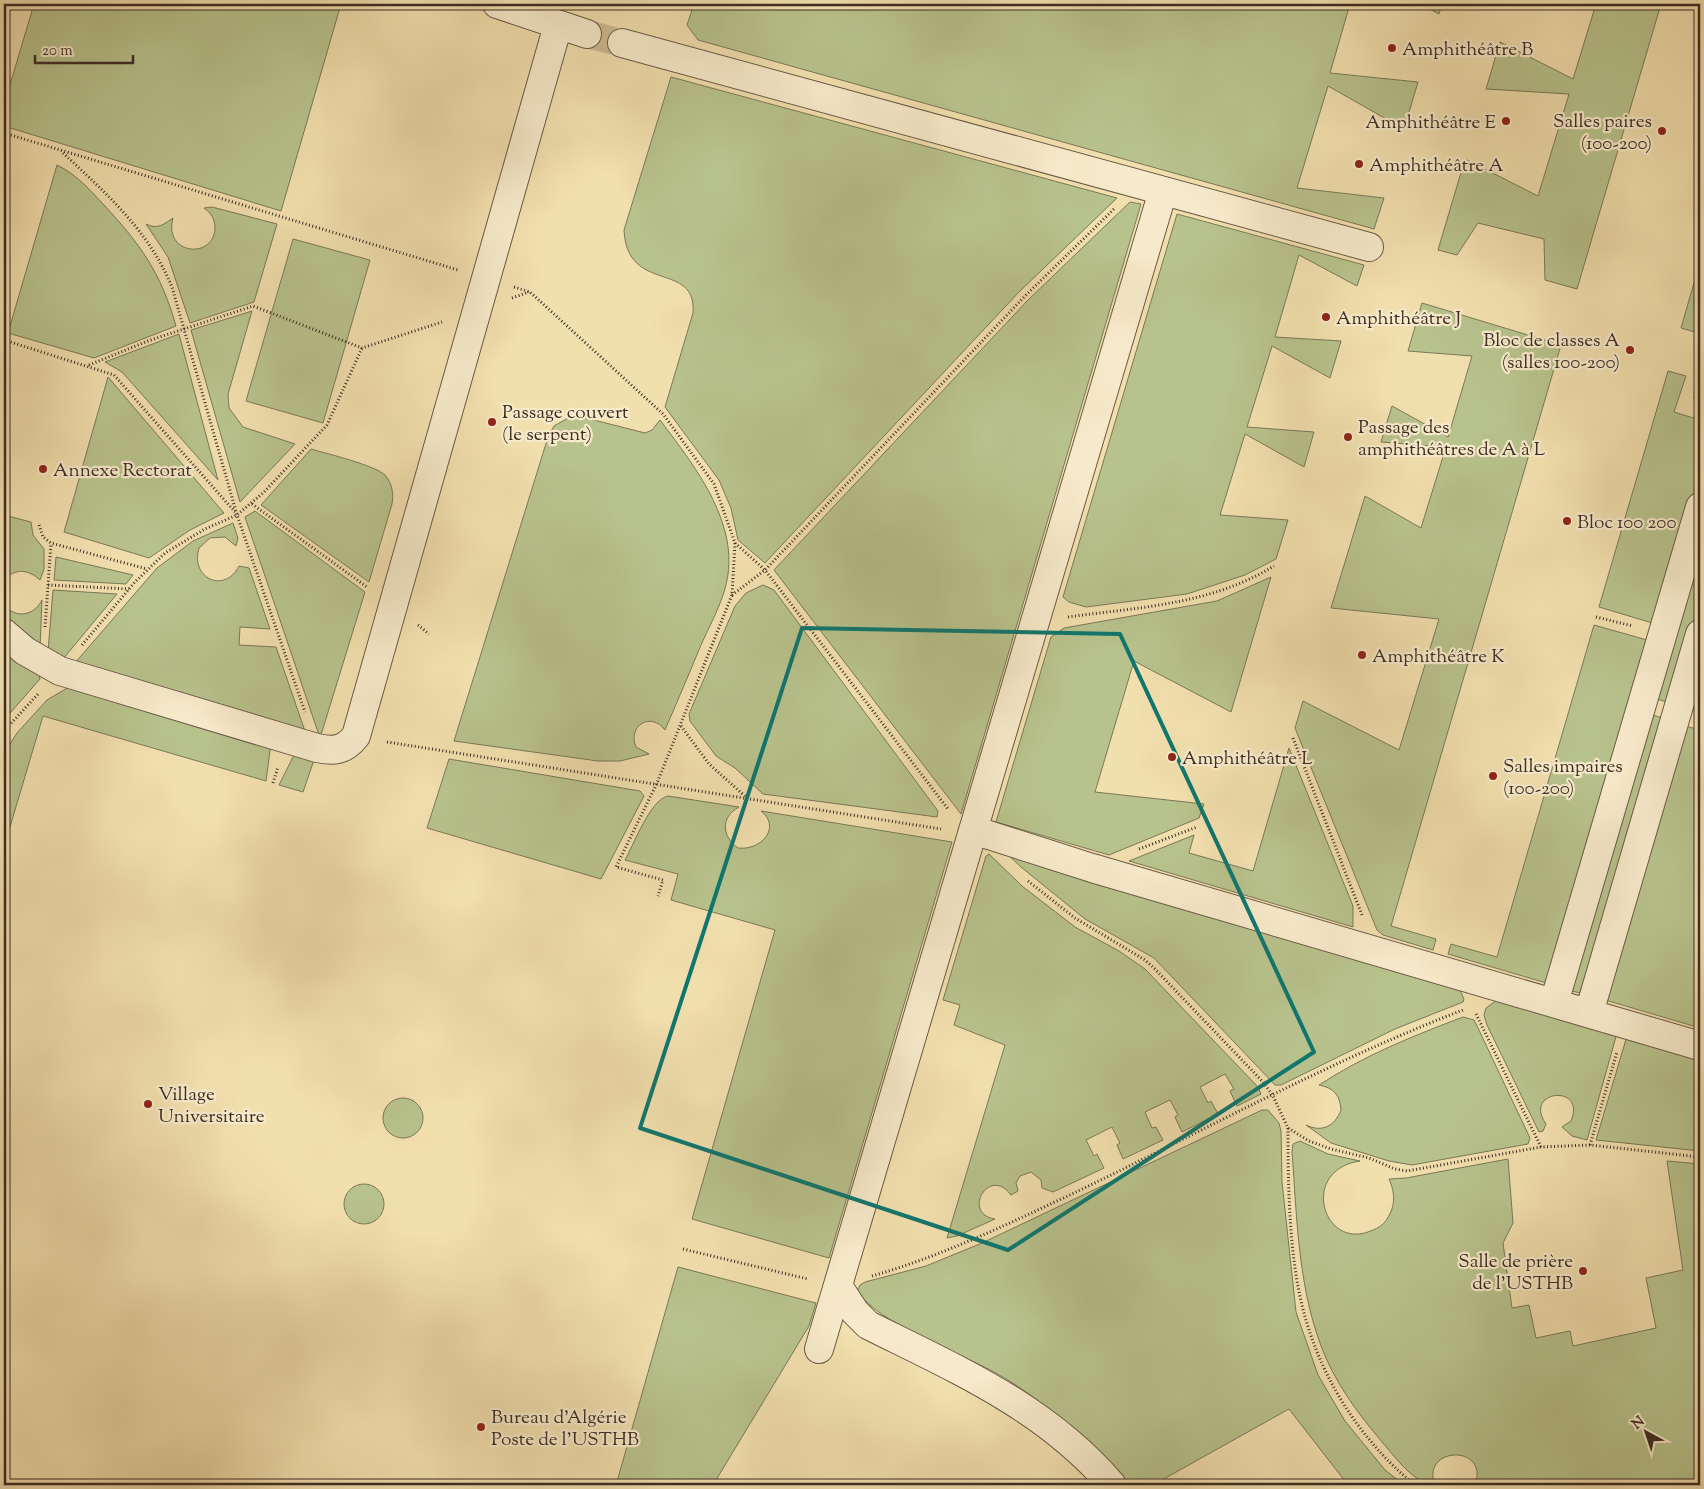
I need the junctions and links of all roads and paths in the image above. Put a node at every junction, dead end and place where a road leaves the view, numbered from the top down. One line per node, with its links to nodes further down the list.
1 (497, 4): 2 (lane)
2 (558, 25): 3 (lane); 9 (lane)
3 (587, 34)
4 (622, 43): 7 (lane)
5 (4, 133): 6 (path)
6 (60, 150): 9 (path); 10 (path)
7 (1151, 188): 8 (lane); 23 (path); 29 (lane)
8 (1369, 247)
9 (486, 279): 20 (path); 27 (lane)
10 (184, 329): 12 (path); 15 (path); 17 (path)
11 (5, 340): 12 (path)
12 (89, 365): 17 (path)
13 (1700, 380): 14 (path)
14 (1700, 398)
15 (252, 504): 17 (path); 27 (path)
16 (1700, 507): 32 (lane)
17 (237, 515): 22 (path); 39 (path)
18 (38, 525): 19 (path)
19 (51, 543): 22 (path); 24 (path)
20 (735, 544): 23 (path); 26 (path)
21 (1274, 566): 29 (path)
22 (148, 569): 25 (path)
23 (765, 570): 26 (path); 42 (path)
24 (48, 585): 25 (path); 34 (path)
25 (129, 589): 34 (path)
26 (732, 595): 35 (path)
27 (393, 606): 31 (path); 37 (lane)
28 (1596, 617): 32 (path)
29 (1035, 621): 44 (lane)
30 (4, 633): 34 (lane)
31 (430, 634)
32 (1663, 634): 50 (lane)
33 (1700, 634): 51 (lane)
34 (51, 667): 36 (path); 39 (lane)
35 (681, 726): 40 (path); 41 (path)
36 (4, 731)
37 (356, 736): 39 (lane); 40 (path)
38 (1293, 738): 48 (path)
39 (317, 748)
40 (657, 783): 41 (path); 47 (path)
41 (749, 799): 44 (path)
42 (949, 810)
43 (1197, 827): 45 (path)
44 (961, 829): 48 (lane); 60 (lane)
45 (1136, 851)
46 (1025, 878): 54 (path)
47 (658, 896)
48 (1360, 946): 49 (lane)
49 (1478, 994): 50 (lane); 54 (path); 57 (path)
50 (1554, 1003): 51 (lane)
51 (1589, 1013): 52 (lane)
52 (1625, 1024): 53 (lane); 56 (path)
53 (1700, 1046)
54 (1273, 1096): 55 (path); 60 (path)
55 (1288, 1128): 57 (path); 63 (path)
56 (1590, 1145): 57 (path); 58 (path)
57 (1541, 1148)
58 (1700, 1157)
59 (683, 1249): 60 (path)
60 (838, 1286): 61 (lane); 62 (lane)
61 (819, 1349)
62 (1112, 1485)
63 (1415, 1485)

